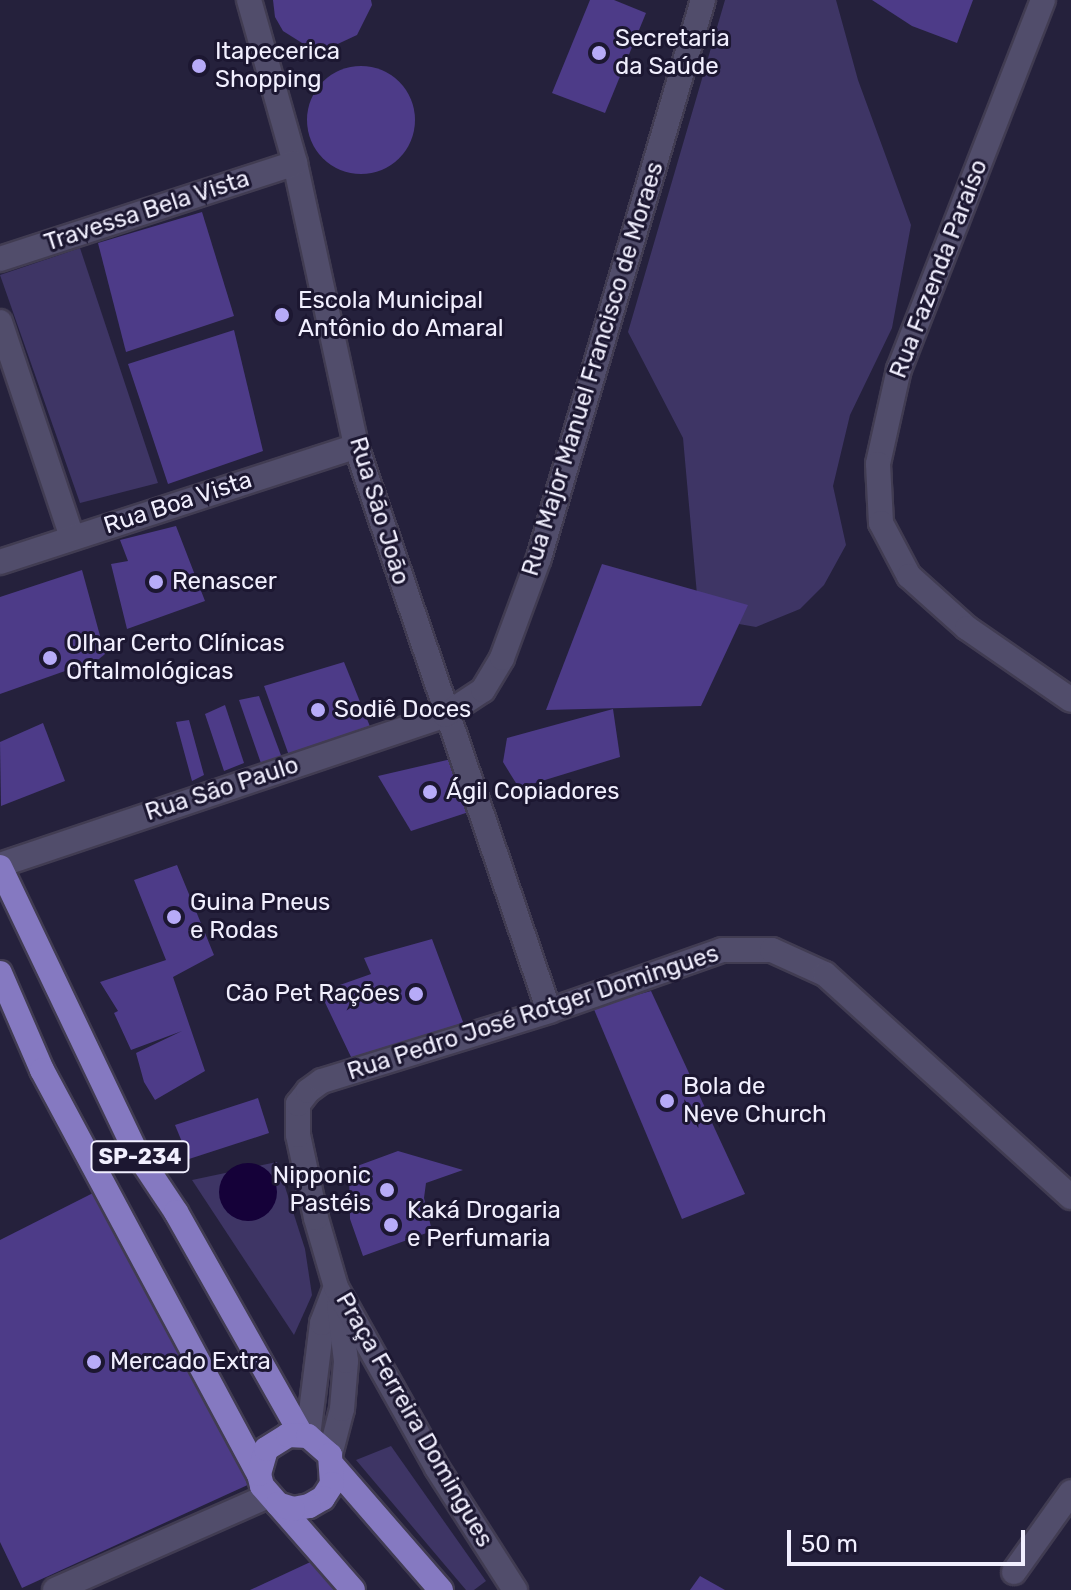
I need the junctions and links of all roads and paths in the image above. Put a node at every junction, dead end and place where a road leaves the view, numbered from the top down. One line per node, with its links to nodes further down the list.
1 (249, 0): 4 (street, Rua São João)
2 (703, 0): 11 (street, Rua Major Manuel Francisco de Moraes)
3 (1043, 0): 10 (street, Rua Fazenda Paraíso)
4 (295, 163): 5 (street, Travessa Bela Vista); 7 (street, Rua São João)
5 (0, 259)
6 (0, 322): 8 (street)
7 (356, 446): 8 (street, Rua Boa Vista); 11 (street, Rua São João)
8 (72, 537): 9 (street, Rua Boa Vista)
9 (0, 562)
10 (1071, 700)
11 (445, 715): 12 (street, Rua São Paulo); 14 (street, Rua São João)
12 (0, 866): 18 (main road, SP-234)
13 (0, 973): 20 (main road, SP-234)
14 (549, 1011): 15 (street, Rua Pedro José Rotger Domingues); 16 (street, Rua Pedro José Rotger Domingues)
15 (298, 1104): 17 (street, Praça Ferreira Domingues)
16 (1071, 1197)
17 (336, 1287): 18 (street); 19 (street); 27 (street, Praça Ferreira Domingues)
18 (305, 1435): 19 (main road, SP-234); 20 (main road)
19 (332, 1461): 22 (main road); 26 (main road, SP-234)
20 (259, 1474): 22 (main road, SP-234)
21 (1071, 1492): 23 (street)
22 (273, 1500): 24 (street); 25 (main road, SP-234)
23 (1014, 1572)
24 (55, 1590)
25 (353, 1590)
26 (441, 1590)
27 (515, 1590)

